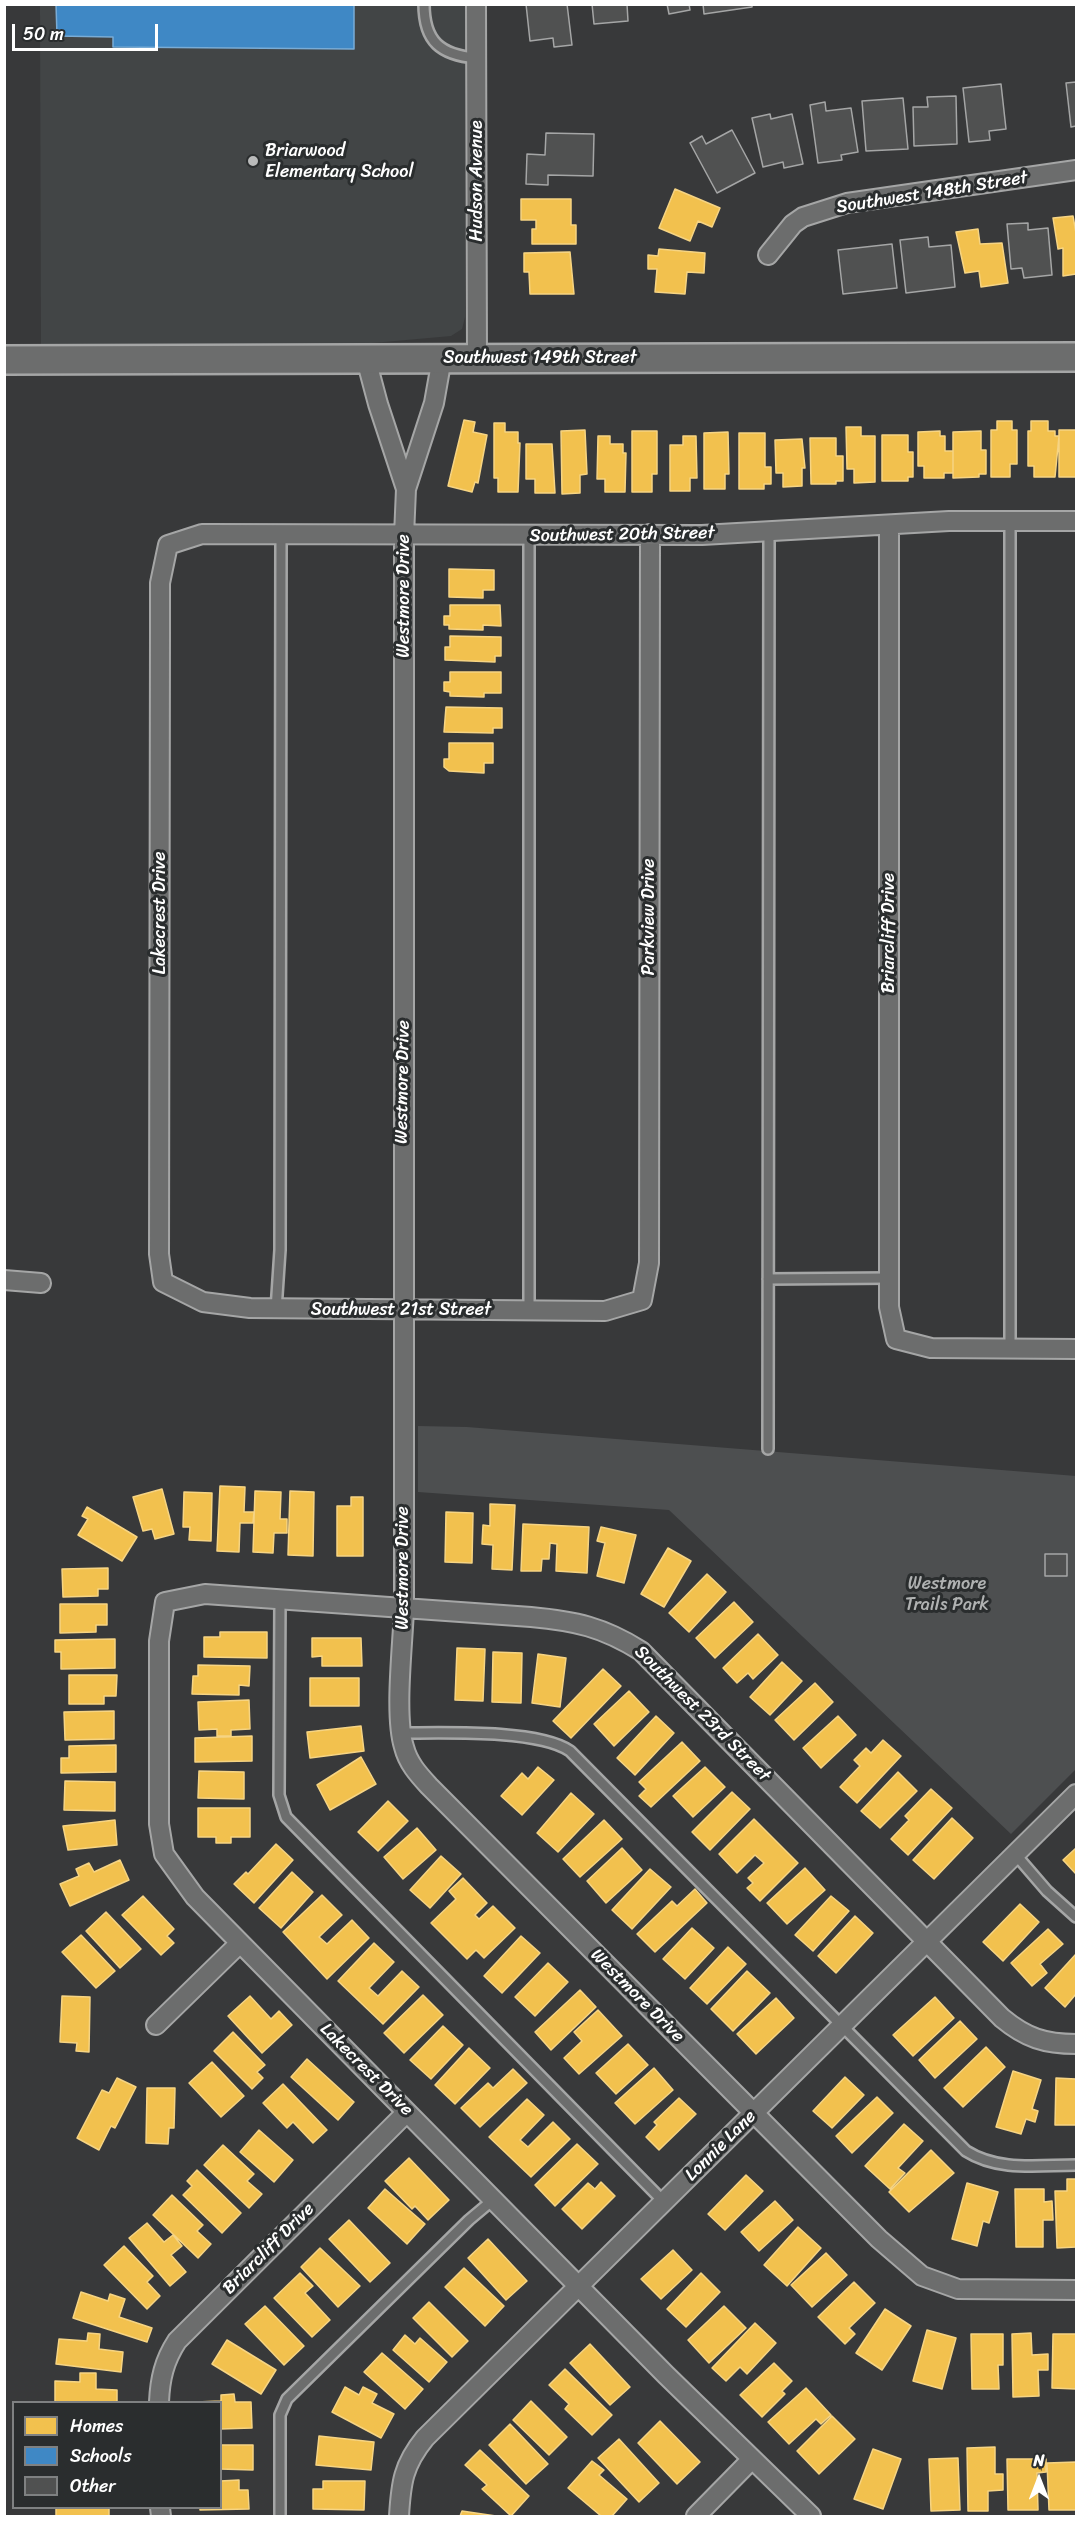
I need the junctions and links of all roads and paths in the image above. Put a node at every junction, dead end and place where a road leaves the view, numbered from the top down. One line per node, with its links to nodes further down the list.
1 (424, 4): 3 (lane)
2 (476, 4): 3 (street, Hudson Avenue)
3 (476, 58): 8 (street, Hudson Avenue)
4 (1077, 170): 5 (street, Southwest 148th Street)
5 (768, 255)
6 (1077, 357): 8 (street, Southwest 149th Street)
7 (442, 358): 8 (street, Southwest 149th Street); 9 (street, Southwest 149th Street); 11 (street, Westmore Drive)
8 (477, 358)
9 (366, 359): 10 (street, Southwest 149th Street); 11 (street, Westmore Drive)
10 (4, 360)
11 (406, 489): 18 (street, Westmore Drive)
12 (1010, 521): 13 (street, Southwest 20th Street); 14 (street, Southwest 20th Street); 30 (lane)
13 (1077, 521)
14 (889, 526): 15 (street, Southwest 20th Street); 21 (street, Briarcliff Drive)
15 (769, 532): 17 (street, Southwest 20th Street); 22 (lane)
16 (281, 534): 18 (street, Southwest 20th Street); 20 (street, Southwest 20th Street); 27 (lane)
17 (650, 534): 19 (street, Southwest 20th Street); 26 (street, Parkview Drive)
18 (404, 536): 19 (street, Southwest 20th Street); 28 (street, Westmore Drive)
19 (530, 536): 29 (lane)
20 (168, 545): 24 (street, Lakecrest Drive)
21 (890, 1278): 22 (lane); 30 (street, Briarcliff Drive)
22 (768, 1279): 32 (lane)
23 (4, 1280): 25 (street)
24 (163, 1282): 27 (street, Southwest 21st Street)
25 (41, 1283)
26 (642, 1300): 29 (street, Southwest 21st Street)
27 (276, 1310): 28 (street, Southwest 21st Street)
28 (403, 1310): 29 (street, Southwest 21st Street); 35 (street, Westmore Drive)
29 (529, 1311)
30 (1010, 1349): 31 (street)
31 (1077, 1349)
32 (768, 1449)
33 (280, 1599): 34 (street, Southwest 23rd Street); 35 (street, Southwest 23rd Street); 49 (lane)
34 (165, 1602): 41 (street, Lakecrest Drive)
35 (404, 1608): 36 (street, Westmore Drive); 40 (street, Southwest 23rd Street)
36 (401, 1733): 43 (lane); 46 (street, Westmore Drive)
37 (1077, 1794): 38 (street, Lonnie Lane)
38 (1016, 1855): 39 (lane); 40 (street, Lonnie Lane)
39 (1077, 1917)
40 (928, 1941): 43 (street, Lonnie Lane); 44 (street, Southwest 23rd Street)
41 (240, 1943): 42 (street); 45 (street, Lakecrest Drive)
42 (156, 2025)
43 (842, 2026): 46 (street, Lonnie Lane); 47 (lane)
44 (1077, 2044)
45 (407, 2112): 48 (street, Lakecrest Drive); 52 (street, Briarcliff Drive)
46 (753, 2114): 49 (street, Lonnie Lane); 51 (street, Westmore Drive)
47 (1077, 2165)
48 (494, 2199): 50 (street, Lakecrest Drive); 54 (lane)
49 (664, 2202): 50 (street, Lonnie Lane)
50 (578, 2284): 53 (street, Lakecrest Drive); 55 (street, Lonnie Lane)
51 (1077, 2290)
52 (159, 2401)
53 (752, 2459): 56 (street); 57 (street, Lakecrest Drive)
54 (280, 2517)
55 (399, 2517)
56 (696, 2517)
57 (811, 2517)

